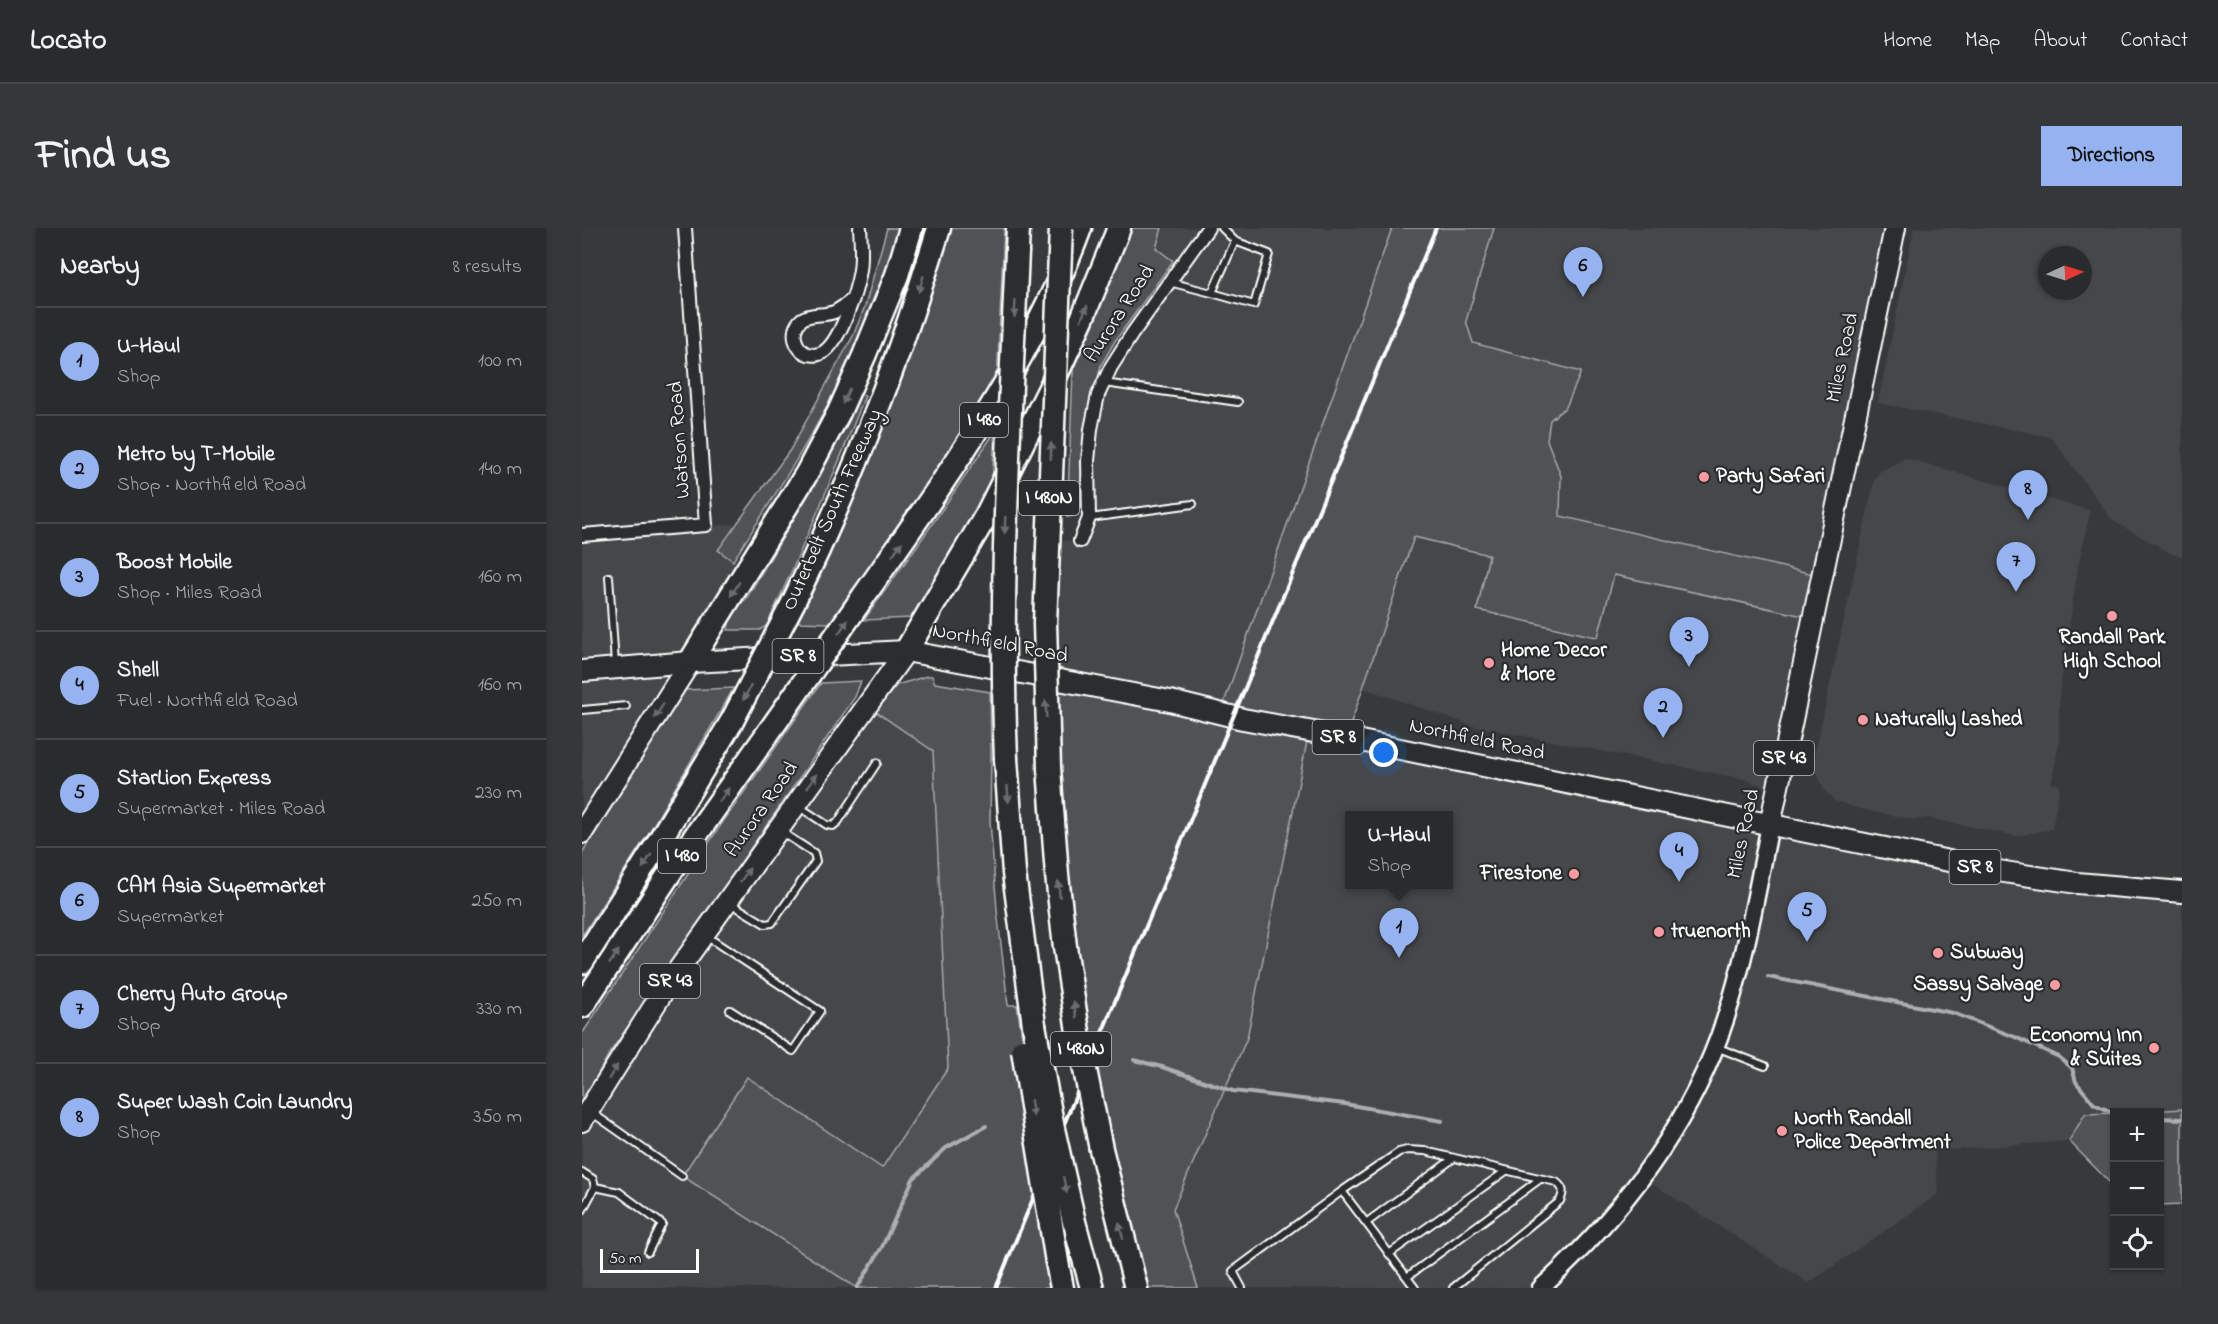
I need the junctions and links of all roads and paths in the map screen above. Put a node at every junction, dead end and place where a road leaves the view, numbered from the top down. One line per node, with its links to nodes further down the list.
1 (686, 228): 21 (street, Watson Road)
2 (860, 228): 16 (street)
3 (911, 228): 25 (highway, one-way to 25)
4 (939, 228): 39 (highway, Outerbelt South Freeway / I 480, one-way to 39, bridge)
5 (1018, 228): 38 (highway, I 480N, one-way to 38, bridge)
6 (1061, 228): 59 (highway, I 480N, one-way to 6, bridge)
7 (1080, 228): 40 (highway, I 480, one-way to 7, bridge)
8 (1119, 228): 24 (highway, one-way to 8)
9 (1208, 228): 14 (street, Aurora Road)
10 (1222, 228): 13 (lane)
11 (1879, 228): 12 (main road)
12 (1893, 236): 32 (main road, Miles Road / SR 43)
13 (1235, 241): 15 (lane); 15 (lane)
14 (1169, 282): 15 (lane); 17 (street, Aurora Road)
15 (1212, 293)
16 (853, 299): 16 (street)
17 (1104, 383): 18 (lane); 20 (street, Aurora Road)
18 (1238, 402)
19 (1193, 504): 20 (lane)
20 (1089, 518): 22 (street, Aurora Road)
21 (582, 535)
22 (1080, 541)
23 (609, 577): 26 (lane)
24 (906, 651): 25 (main road, Northfield Road / SR 8); 31 (main road, Aurora Road / SR 43, one-way to 24); 32 (main road, Northfield Road / SR 8)
25 (690, 662): 26 (main road, Northfield Road / SR 8); 34 (main road, one-way to 34)
26 (615, 668): 27 (main road, Northfield Road / SR 8)
27 (582, 670)
28 (626, 706): 29 (lane)
29 (582, 710)
30 (877, 763): 31 (lane)
31 (795, 804): 33 (main road, Aurora Road / SR 43)
32 (1770, 825): 35 (main road, Northfield Road / SR 8); 42 (main road, Miles Road)
33 (777, 829): 36 (main road, Aurora Road / SR 43, one-way to 33); 36 (lane)
34 (582, 833)
35 (2182, 892)
36 (727, 901): 37 (main road, Aurora Road / SR 43)
37 (703, 934): 41 (lane); 44 (main road, Aurora Road / SR 43, one-way to 37)
38 (1022, 941): 57 (highway, one-way to 57, bridge); 58 (highway, I 480N, one-way to 58, bridge)
39 (582, 962)
40 (582, 1006)
41 (730, 1010)
42 (1715, 1047): 43 (lane); 63 (main road, Miles Road)
43 (1765, 1066)
44 (585, 1116): 48 (lane)
45 (1454, 1158): 46 (lane); 51 (lane); 53 (lane)
46 (1506, 1170): 49 (lane); 55 (lane)
47 (582, 1172): 50 (lane)
48 (682, 1176)
49 (1540, 1179): 56 (lane); 62 (lane)
50 (595, 1187): 52 (lane); 54 (lane)
51 (1342, 1191): 53 (lane); 60 (lane)
52 (582, 1211)
53 (1366, 1223): 55 (lane)
54 (648, 1252)
55 (1389, 1254): 56 (lane)
56 (1407, 1277): 61 (lane)
57 (1062, 1288)
58 (1092, 1288)
59 (1136, 1288)
60 (1242, 1288)
61 (1415, 1288)
62 (1454, 1288)
63 (1541, 1288)

